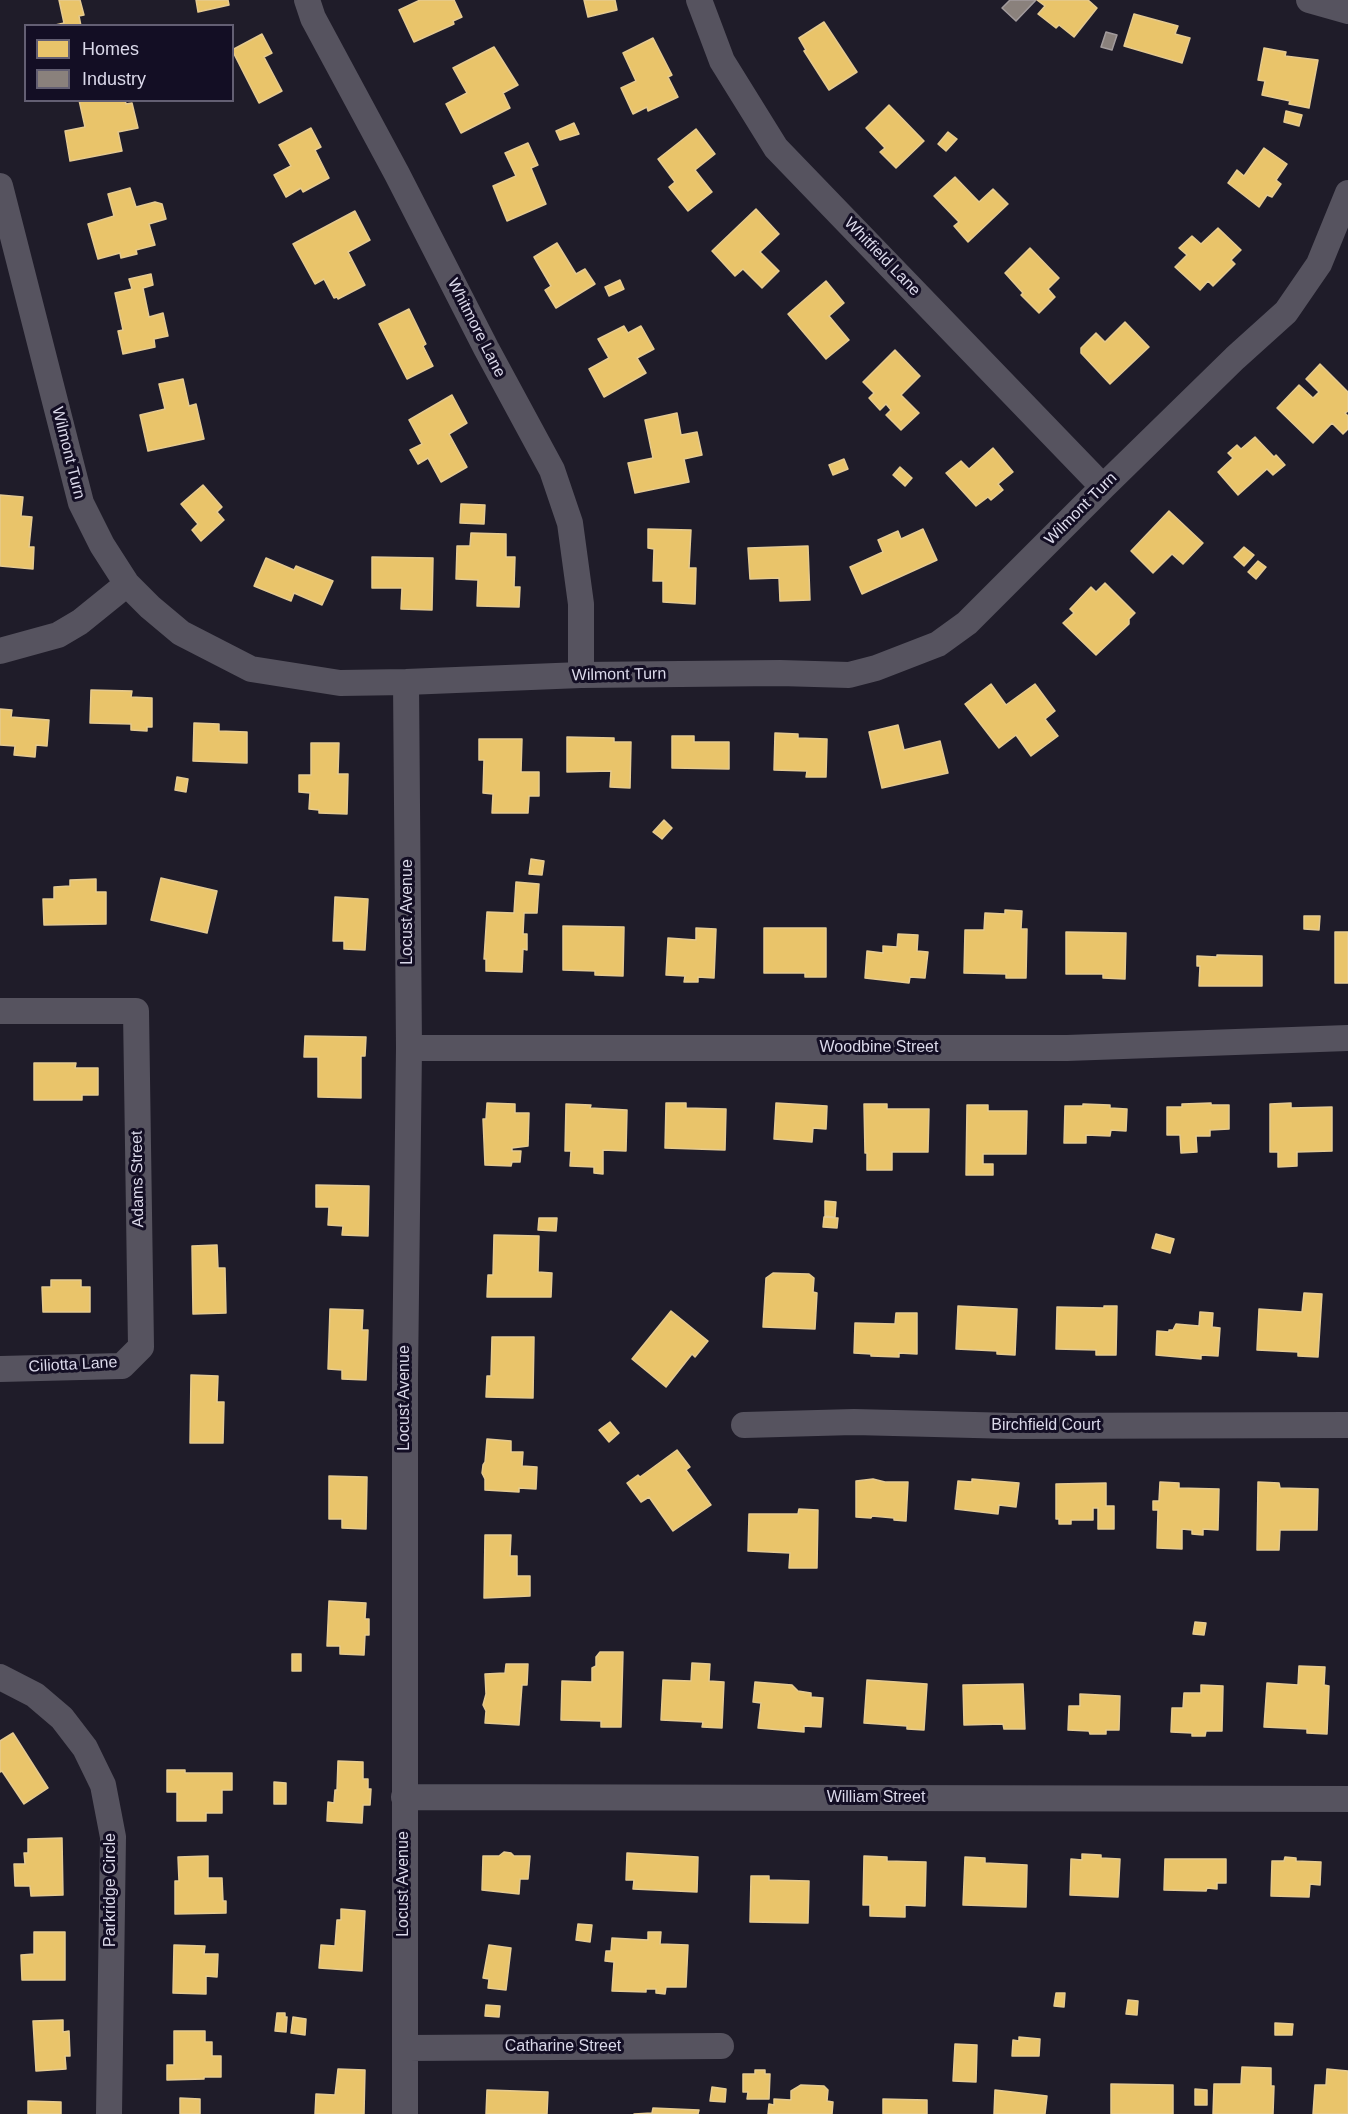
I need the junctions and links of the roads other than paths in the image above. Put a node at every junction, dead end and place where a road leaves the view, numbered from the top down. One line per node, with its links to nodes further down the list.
1 (307, 0): 10 (street, Whitmore Lane)
2 (699, 0): 7 (street, Whitfield Lane)
3 (1309, 0): 4 (street)
4 (1348, 11)
5 (0, 186): 8 (street, Wilmont Turn)
6 (1348, 193): 7 (street, Wilmont Turn)
7 (1103, 487): 10 (street, Wilmont Turn)
8 (127, 584): 9 (street); 11 (street, Wilmont Turn)
9 (0, 651)
10 (581, 675): 11 (street, Wilmont Turn)
11 (406, 682): 14 (street, Locust Avenue)
12 (0, 1011): 15 (street, Adams Street)
13 (1348, 1038): 14 (street, Woodbine Street)
14 (409, 1048): 20 (street, Locust Avenue)
15 (141, 1347): 16 (street, Ciliotta Lane)
16 (0, 1369)
17 (744, 1425): 18 (street, Birchfield Court)
18 (1348, 1425)
19 (0, 1677): 24 (street, Parkridge Circle)
20 (404, 1797): 21 (street, William Street); 23 (street, Locust Avenue)
21 (1348, 1799)
22 (721, 2046): 23 (street, Catharine Street)
23 (406, 2048): 25 (street, Locust Avenue)
24 (109, 2114)
25 (405, 2114)

